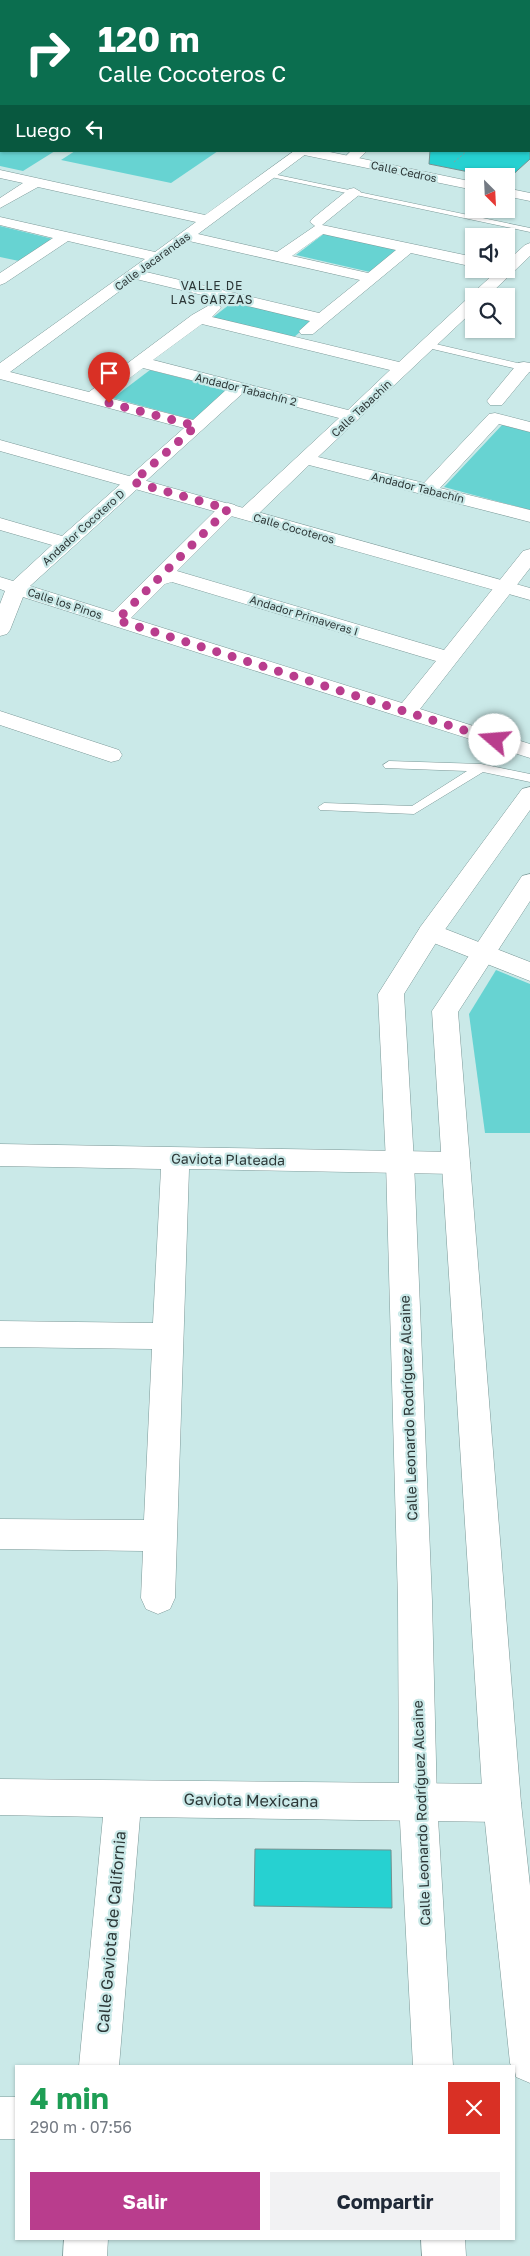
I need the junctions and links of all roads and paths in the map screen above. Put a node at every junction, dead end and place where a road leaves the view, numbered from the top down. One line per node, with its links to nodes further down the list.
1 (303, 152): 6 (street, Calle Jacarandas)
2 (309, 152): 4 (street, Calle Cedros)
3 (359, 152): 4 (street)
4 (348, 160): 8 (street, Calle Cedros)
5 (0, 174): 7 (street)
6 (271, 174): 9 (lane); 13 (street, Calle Jacarandas)
7 (36, 182): 12 (street); 13 (street)
8 (465, 184)
9 (354, 192): 15 (street); 16 (lane)
10 (515, 193): 11 (street)
11 (528, 194)
12 (0, 204)
13 (208, 220): 18 (street, Calle Jacarandas)
14 (0, 221): 17 (street)
15 (319, 225): 19 (street); 22 (street)
16 (530, 230)
17 (66, 236): 21 (street); 26 (street)
18 (186, 236): 21 (street, Calle Jacarandas); 22 (street)
19 (408, 248): 23 (street); 28 (street)
20 (530, 248): 24 (street)
21 (158, 257): 27 (street, Calle Jacarandas)
22 (280, 257): 28 (street)
23 (465, 260)
24 (515, 261)
25 (0, 264): 26 (street)
26 (18, 268): 30 (street)
27 (134, 274): 32 (street); 41 (street, Calle Jacarandas)
28 (372, 278): 35 (street)
29 (496, 278): 31 (street)
30 (0, 280)
31 (486, 288)
32 (228, 296): 34 (street); 35 (street)
33 (465, 309): 37 (street, Calle Tabachin)
34 (198, 318): 36 (street); 38 (street)
35 (322, 319): 36 (street)
36 (294, 342): 39 (street)
37 (427, 345): 39 (street, Calle Tabachin); 40 (lane)
38 (140, 362): 42 (street, Andador Tabachín 2); 43 (street)
39 (402, 368): 45 (street, Calle Tabachin)
40 (527, 368): 44 (street)
41 (0, 372): 43 (street)
42 (240, 387): 45 (street, Andador Tabachín 2); 46 (street, Andador Cocotero D)
43 (92, 398): 46 (street)
44 (496, 409): 47 (street); 51 (street)
45 (352, 416): 49 (street, Calle Tabachin)
46 (196, 426): 50 (street, Andador Cocotero D)
47 (530, 427)
48 (0, 445): 50 (street, Calle Cocoteros)
49 (306, 459): 51 (street, Andador Tabachín); 53 (street, Calle Tabachin)
50 (133, 482): 52 (street, Calle Cocoteros); 56 (street, Andador Cocotero D)
51 (428, 490): 54 (street, Andador Tabachín)
52 (228, 509): 53 (street, Calle Cocoteros); 58 (street)
53 (248, 514): 60 (street, Calle Cocoteros)
54 (530, 516)
55 (0, 524): 56 (street)
56 (65, 543): 59 (street, Andador Cocotero D)
57 (530, 556): 60 (street)
58 (158, 579): 62 (street); 64 (street, Andador Primaveras I)
59 (8, 585): 62 (street, Calle los Pinos); 63 (street)
60 (505, 587): 61 (street, Calle Cocoteros); 64 (street)
61 (530, 594)
62 (117, 620): 65 (street, Calle los Pinos)
63 (0, 630)
64 (449, 658): 65 (street)
65 (406, 712): 67 (street, Calle los Pinos)
66 (0, 718): 68 (street)
67 (530, 752)
68 (111, 754)
69 (389, 765): 70 (lane)
70 (481, 768): 71 (lane); 73 (lane)
71 (530, 778)
72 (530, 794): 75 (street, Calle Leonardo Rodríguez Alcaine)
73 (324, 807)
74 (530, 882): 76 (street)
75 (430, 932): 76 (street); 80 (street, Calle Leonardo Rodríguez Alcaine)
76 (482, 953): 77 (street); 81 (street)
77 (530, 972)
78 (0, 1155): 79 (street, Gaviota Plateada)
79 (175, 1158): 80 (street, Gaviota Plateada); 83 (street)
80 (400, 1162): 81 (street, Gaviota Plateada); 89 (street, Calle Leonardo Rodríguez Alcaine)
81 (456, 1163): 90 (street)
82 (0, 1334): 83 (street)
83 (168, 1336): 85 (street)
84 (0, 1534): 85 (street)
85 (161, 1536): 86 (street)
86 (158, 1598)
87 (0, 1797): 88 (street, Gaviota Mexicana)
88 (123, 1798): 89 (street, Gaviota Mexicana); 92 (street, Calle Gaviota de California)
89 (418, 1802): 90 (street, Gaviota Mexicana); 93 (street, Calle Leonardo Rodríguez Alcaine)
90 (502, 1803): 91 (street)
91 (530, 2063)
92 (99, 2065)
93 (433, 2065)
94 (0, 2118): 95 (street)
95 (15, 2118)
96 (86, 2240): 98 (street)
97 (443, 2240): 99 (street)
98 (85, 2256)
99 (444, 2256)

